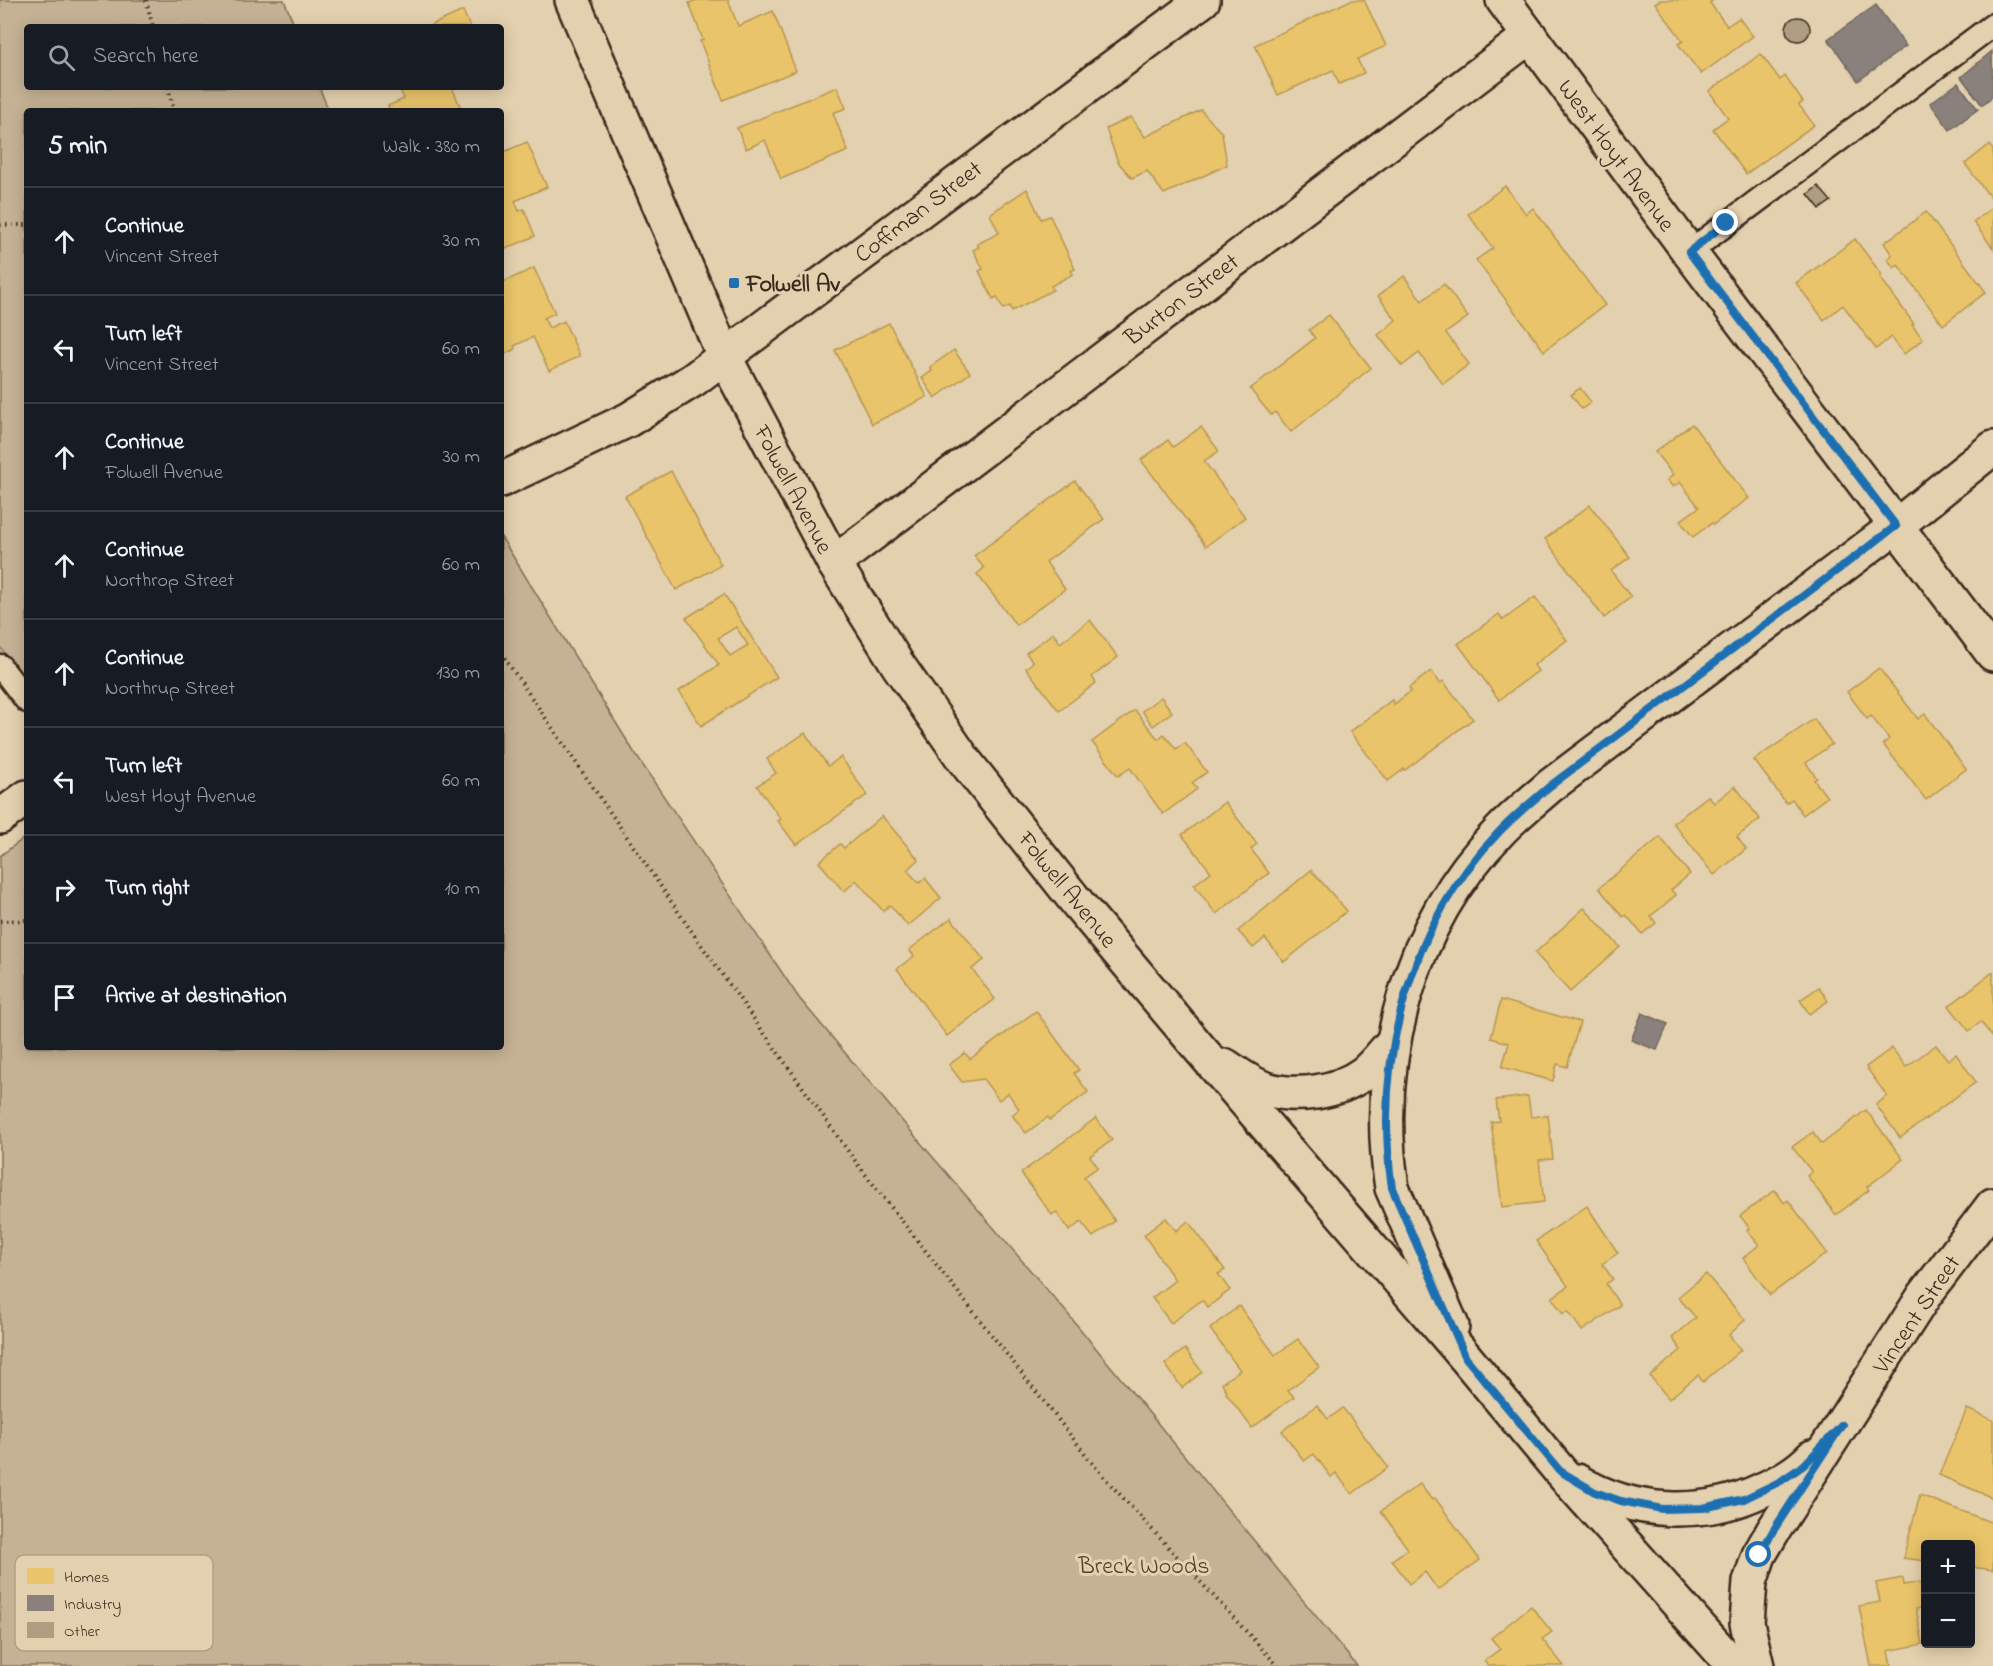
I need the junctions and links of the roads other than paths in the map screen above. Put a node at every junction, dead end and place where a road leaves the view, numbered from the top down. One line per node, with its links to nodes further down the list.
1 (572, 0): 7 (street, Folwell Avenue)
2 (1203, 0): 7 (street, Coffman Street)
3 (1503, 0): 5 (street, West Hoyt Avenue)
4 (1993, 25): 6 (lane)
5 (1530, 36): 6 (street, West Hoyt Avenue); 11 (street, Burton Street)
6 (1689, 252): 10 (street, West Hoyt Avenue)
7 (724, 356): 9 (street, Coffman Street); 11 (street, Folwell Avenue)
8 (1993, 448): 10 (street)
9 (504, 479)
10 (1896, 526): 12 (street, West Hoyt Avenue); 17 (street)
11 (834, 563): 18 (street, Folwell Avenue)
12 (1993, 654)
13 (0, 666): 14 (lane)
14 (24, 697)
15 (24, 799): 16 (street)
16 (0, 817)
17 (1392, 1043): 18 (street); 20 (street)
18 (1200, 1049): 20 (street, Folwell Avenue)
19 (1993, 1205): 21 (street, Vincent Street)
20 (1466, 1358): 22 (street, Folwell Avenue)
21 (1842, 1425): 22 (street, Vincent Street); 24 (street, Vincent Street)
22 (1560, 1471): 23 (street, Folwell Avenue)
23 (1734, 1666)
24 (1757, 1666)

